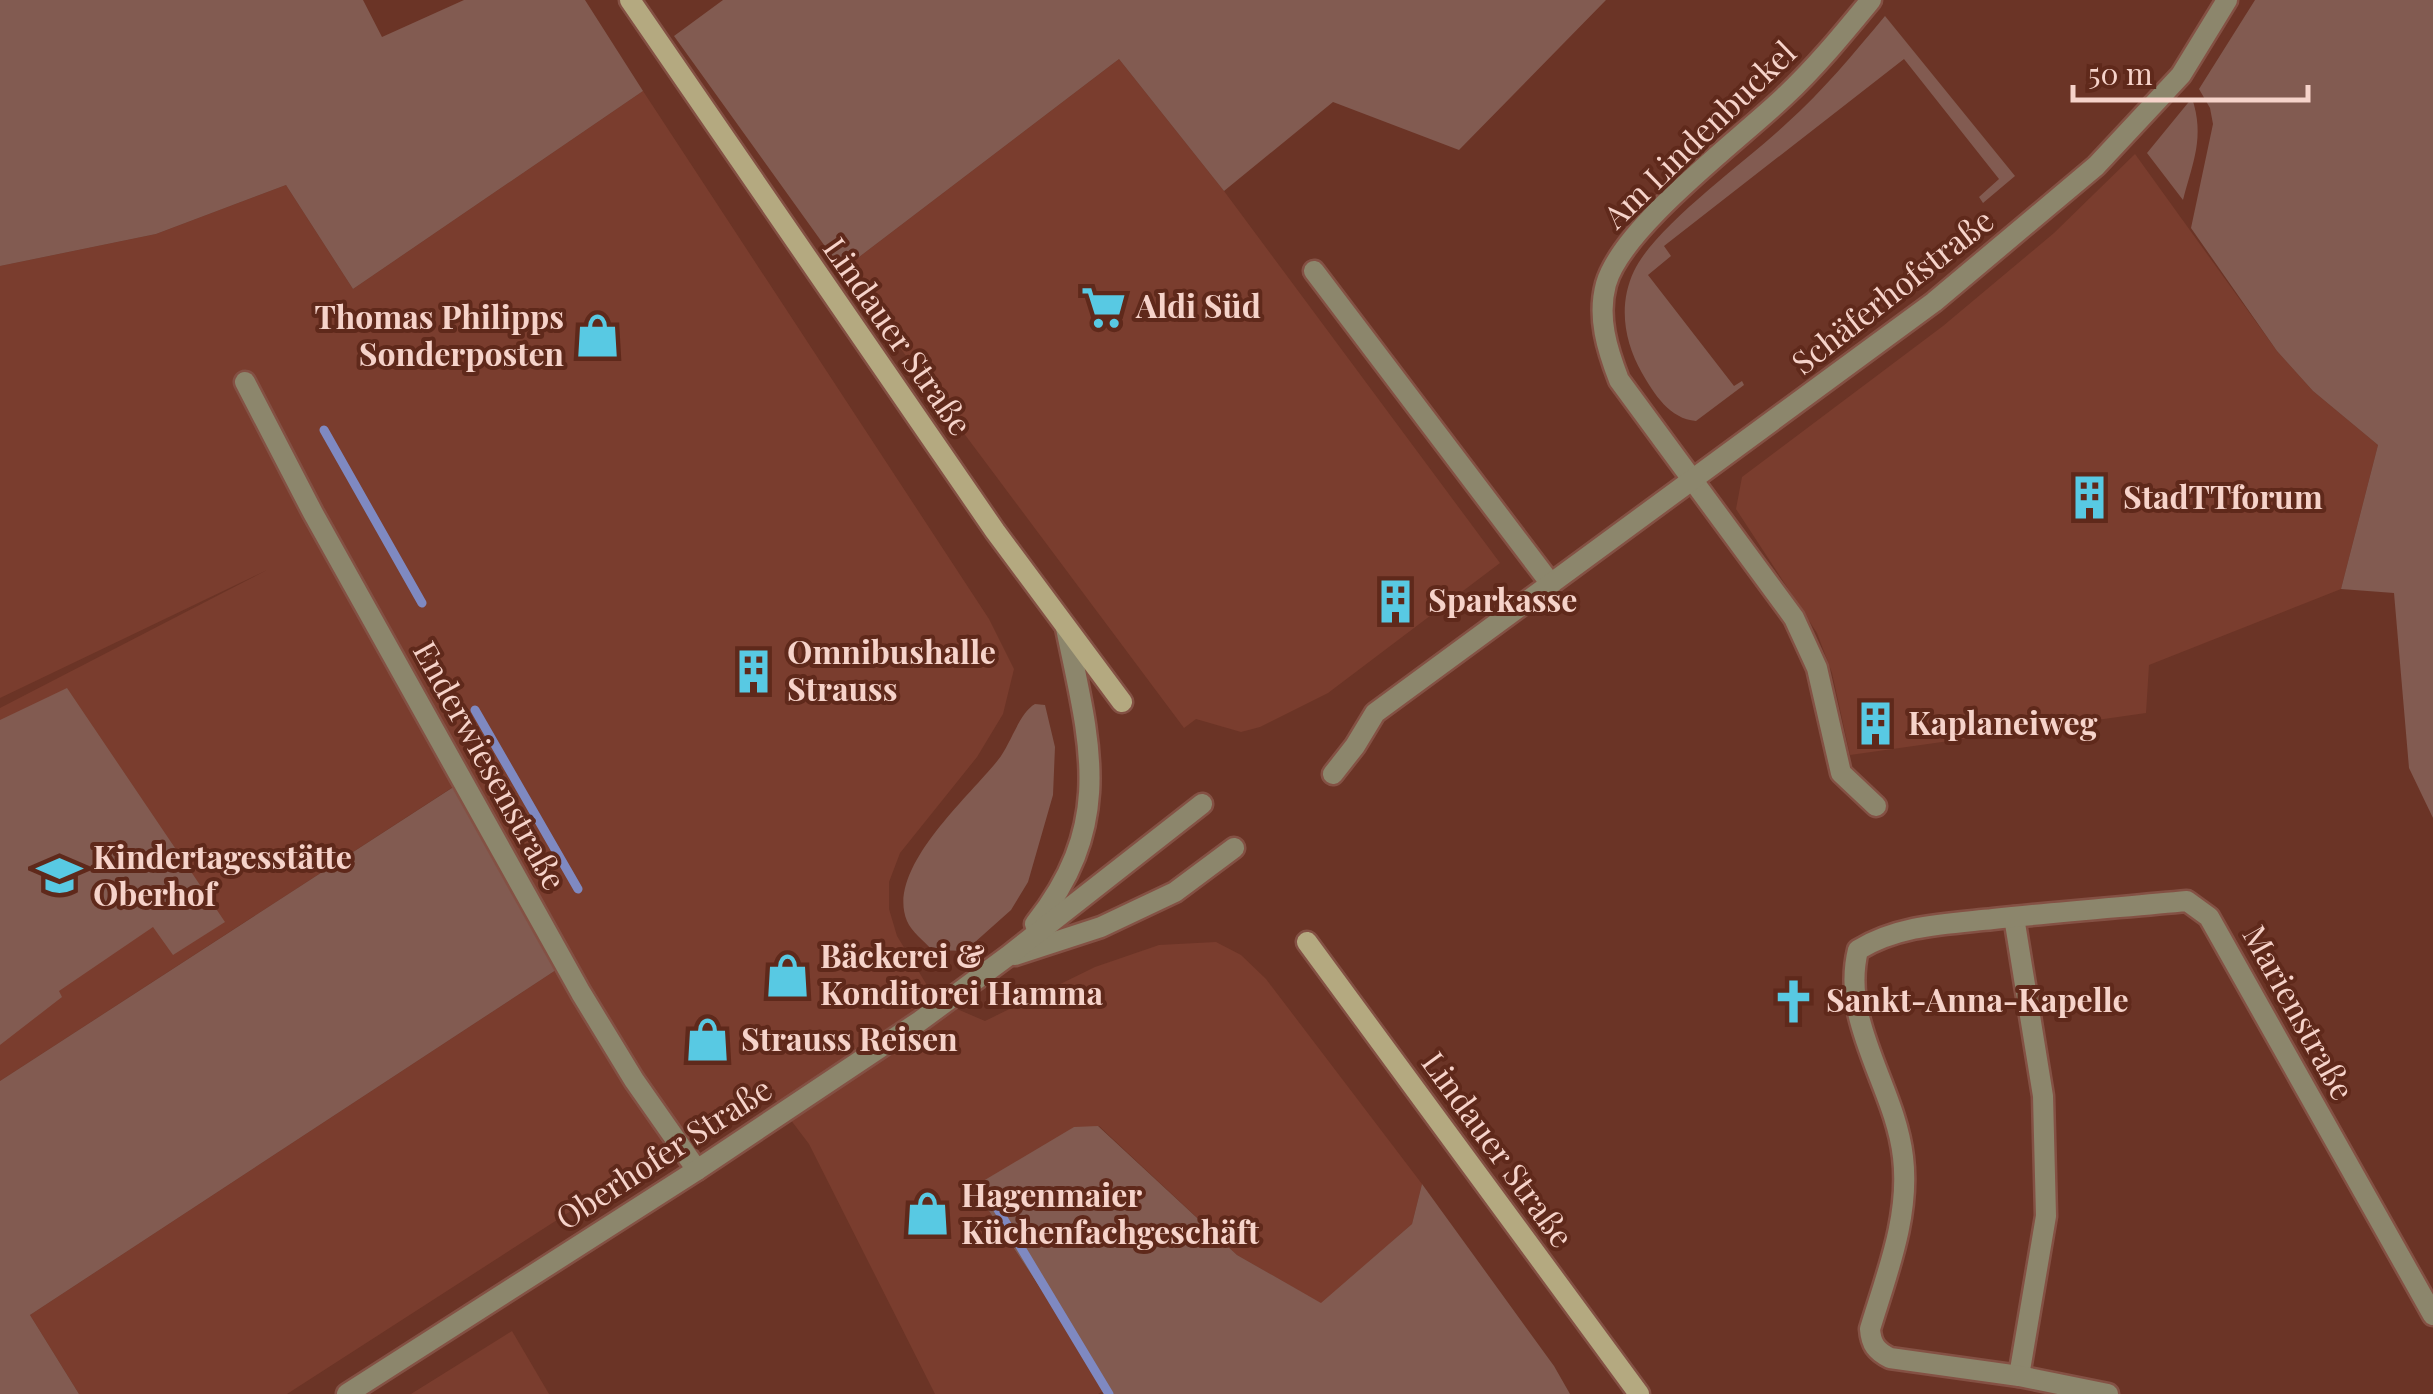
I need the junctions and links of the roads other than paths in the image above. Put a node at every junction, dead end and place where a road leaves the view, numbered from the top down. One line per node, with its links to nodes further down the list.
1 (630, 0): 8 (main road, Lindauer Straße)
2 (1871, 0): 6 (street, Am Lindenbuckel)
3 (2227, 0): 6 (street, Schäferhofstraße)
4 (1314, 271): 7 (street)
5 (245, 382): 17 (street, Enderwiesenstraße)
6 (1692, 481): 7 (street, Schäferhofstraße); 12 (street)
7 (1551, 584): 10 (street, Schäferhofstraße)
8 (1066, 628): 9 (main road, Lindauer Straße); 16 (street, Oberhofer Straße)
9 (1122, 702)
10 (1333, 774)
11 (1202, 804): 16 (street, Oberhofer Straße)
12 (1876, 806)
13 (1234, 848): 16 (street, Oberhofer Straße)
14 (2014, 917): 18 (street, Marienstraße); 19 (street); 19 (street, Marienstraße)
15 (1307, 942): 21 (main road, Lindauer Straße)
16 (1008, 956): 17 (street, Oberhofer Straße)
17 (697, 1170): 20 (street, Oberhofer Straße)
18 (2433, 1316)
19 (2019, 1376): 22 (street)
20 (347, 1394)
21 (1639, 1394)
22 (2108, 1394)

